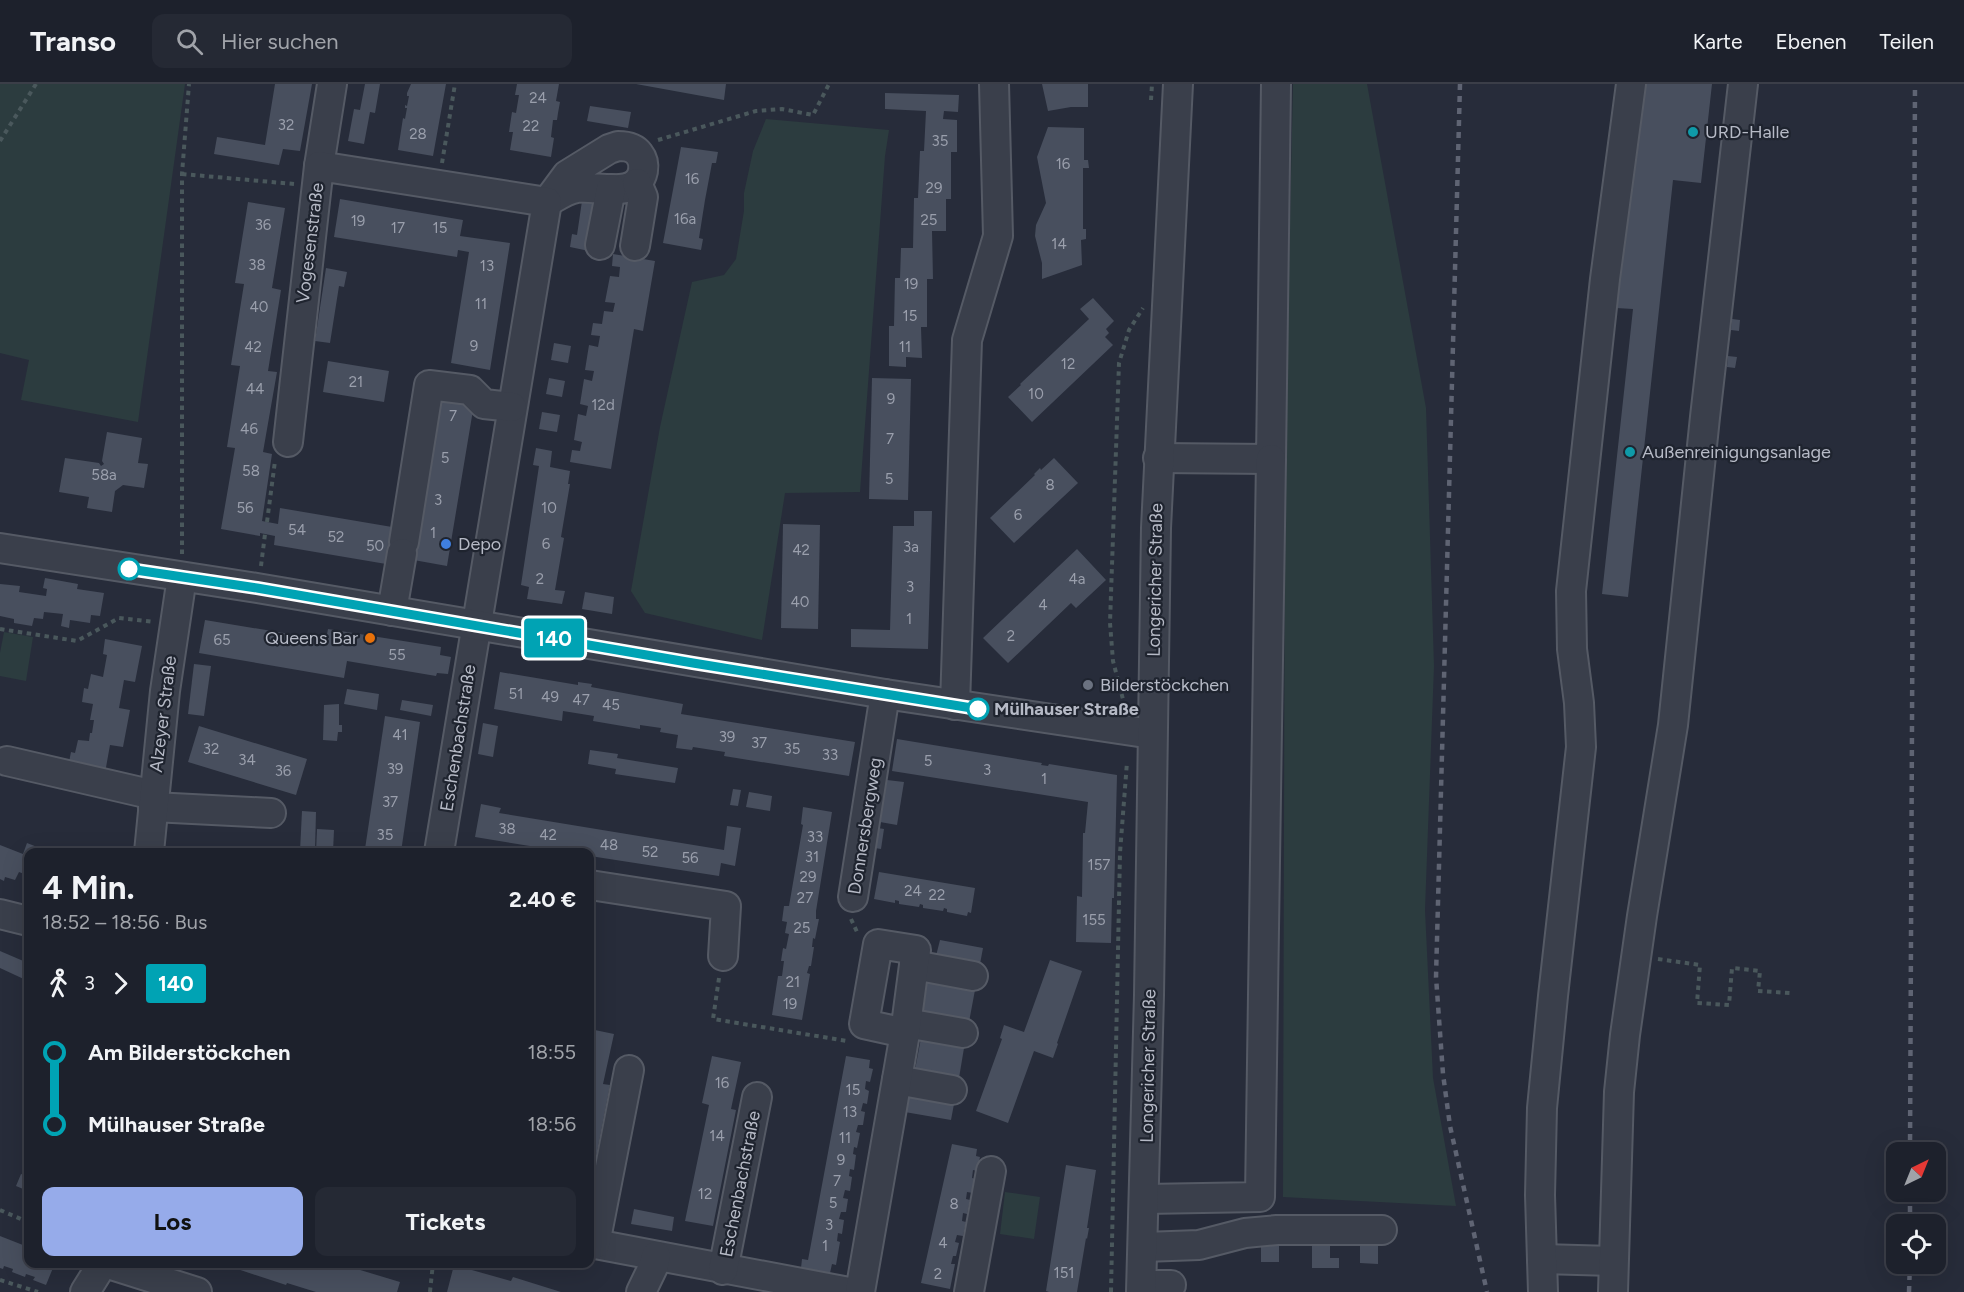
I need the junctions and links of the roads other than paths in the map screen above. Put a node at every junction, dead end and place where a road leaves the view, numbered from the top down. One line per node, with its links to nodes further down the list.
1 (332, 84): 7 (street)
2 (994, 84): 21 (street)
3 (1178, 84): 14 (street, Longericher Straße)
4 (1276, 84): 15 (street)
5 (1631, 84): 48 (street)
6 (1743, 84): 49 (street)
7 (318, 176): 9 (street, Vogesenstraße); 13 (street, Vogesenstraße)
8 (624, 186): 9 (street); 9 (street); 10 (street); 11 (street)
9 (547, 202): 12 (street)
10 (600, 245)
11 (635, 246)
12 (512, 407): 18 (street); 19 (street)
13 (288, 442)
14 (1158, 458): 15 (street); 22 (street, Longericher Straße)
15 (1270, 459): 42 (street)
16 (0, 548): 17 (street)
17 (182, 577): 18 (street); 24 (street, Alzeyer Straße)
18 (392, 611): 19 (street)
19 (476, 625): 20 (street); 27 (street, Eschenbachstraße)
20 (885, 694): 21 (street); 29 (street, Donnersbergweg)
21 (955, 705): 22 (street)
22 (1141, 732): 42 (street, Longericher Straße)
23 (7, 761): 24 (street)
24 (153, 801): 25 (street); 26 (street, Alzeyer Straße)
25 (271, 813)
26 (150, 848)
27 (440, 848)
28 (594, 886): 32 (street)
29 (854, 897)
30 (0, 914): 31 (street)
31 (24, 920)
32 (723, 956)
33 (914, 965): 34 (street); 35 (street); 35 (street)
34 (973, 976)
35 (905, 1028): 36 (street); 38 (street)
36 (963, 1033)
37 (629, 1070): 44 (street, Eschenbachstraße)
38 (897, 1080): 39 (street); 59 (street)
39 (952, 1090)
40 (757, 1098): 52 (street, Eschenbachstraße)
41 (991, 1171): 60 (street)
42 (1145, 1199): 46 (street, Longericher Straße)
43 (1382, 1230): 46 (street)
44 (594, 1235)
45 (594, 1244): 47 (street, Eschenbachstraße)
46 (1144, 1247): 54 (street, Longericher Straße)
47 (656, 1256): 52 (street, Eschenbachstraße); 57 (street)
48 (1542, 1259): 49 (street); 61 (street)
49 (1613, 1260): 62 (street)
50 (101, 1268): 55 (street)
51 (120, 1268): 56 (street)
52 (723, 1270): 58 (street, Eschenbachstraße)
53 (1172, 1285): 54 (street)
54 (1142, 1289)
55 (85, 1292)
56 (196, 1292)
57 (641, 1292)
58 (849, 1292)
59 (860, 1292)
60 (969, 1292)
61 (1543, 1292)
62 (1613, 1292)

